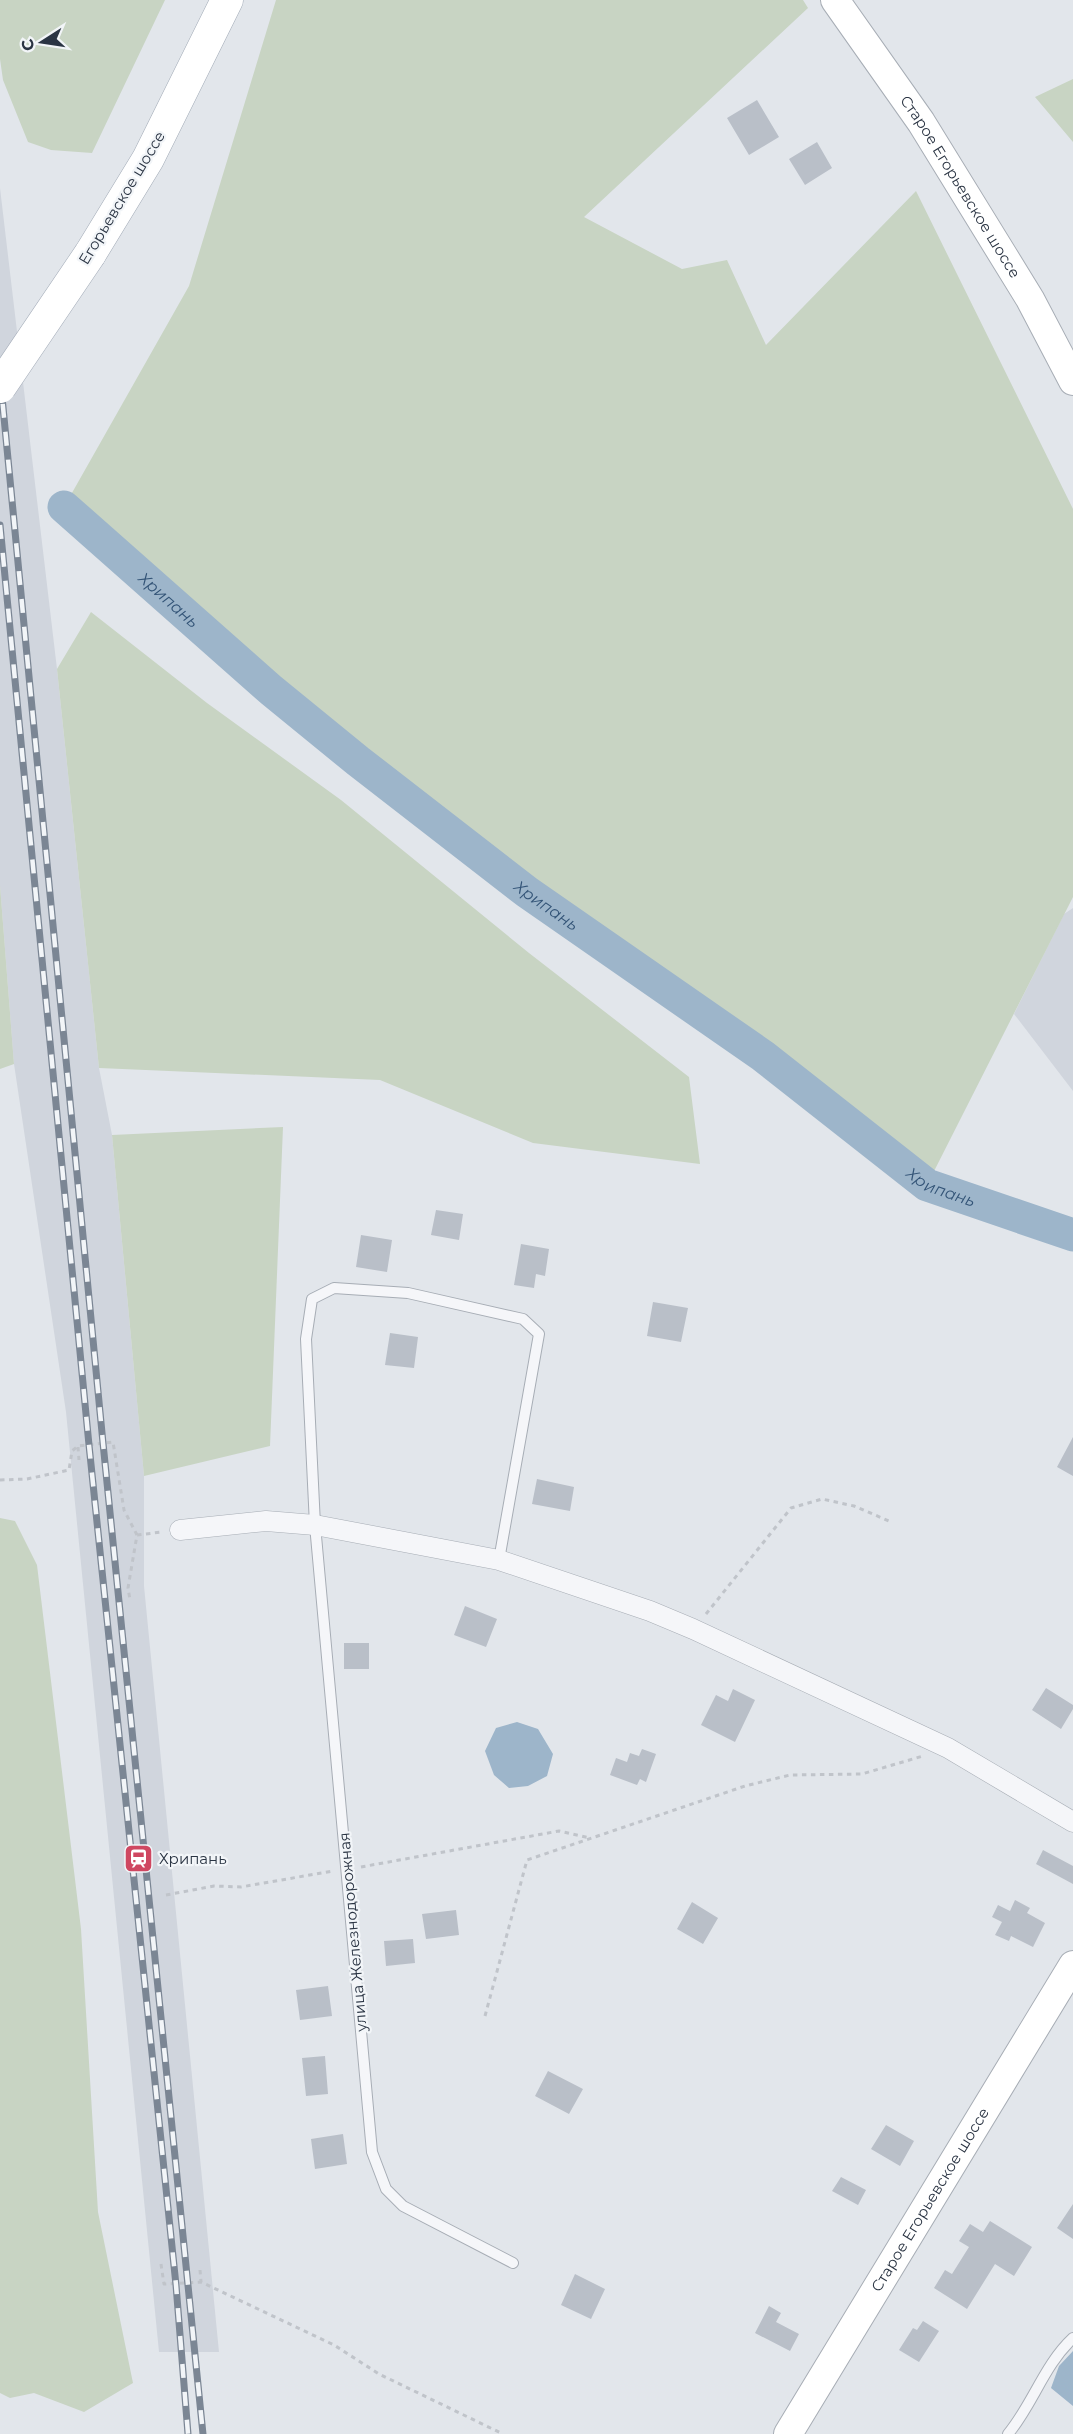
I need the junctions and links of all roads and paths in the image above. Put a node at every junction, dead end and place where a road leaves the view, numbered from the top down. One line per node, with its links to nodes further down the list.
1 (227, 0): 4 (main road, Егорьевское шоссе, bridge)
2 (835, 0): 3 (main road, Старое Егорьевское шоссе)
3 (1073, 381)
4 (0, 387)
5 (78, 1446): 6 (path); 7 (path); 11 (path)
6 (79, 1460)
7 (0, 1480)
8 (889, 1521): 14 (path)
9 (315, 1525): 10 (street); 12 (street); 12 (lane, улица Железнодорожная); 18 (lane, улица Железнодорожная)
10 (180, 1530): 11 (path)
11 (137, 1535): 13 (path)
12 (499, 1560): 14 (street)
13 (130, 1600)
14 (693, 1629): 15 (street)
15 (948, 1748): 16 (street); 17 (path)
16 (1073, 1822)
17 (592, 1839): 18 (path); 21 (path)
18 (347, 1869): 19 (path); 22 (lane, улица Железнодорожная)
19 (166, 1895)
20 (1073, 1965): 28 (main road, Старое Егорьевское шоссе)
21 (485, 2016)
22 (513, 2263)
23 (161, 2264): 25 (path)
24 (200, 2270): 25 (path)
25 (201, 2282): 27 (path)
26 (1073, 2338): 29 (lane)
27 (503, 2434)
28 (788, 2434)
29 (1008, 2434)

